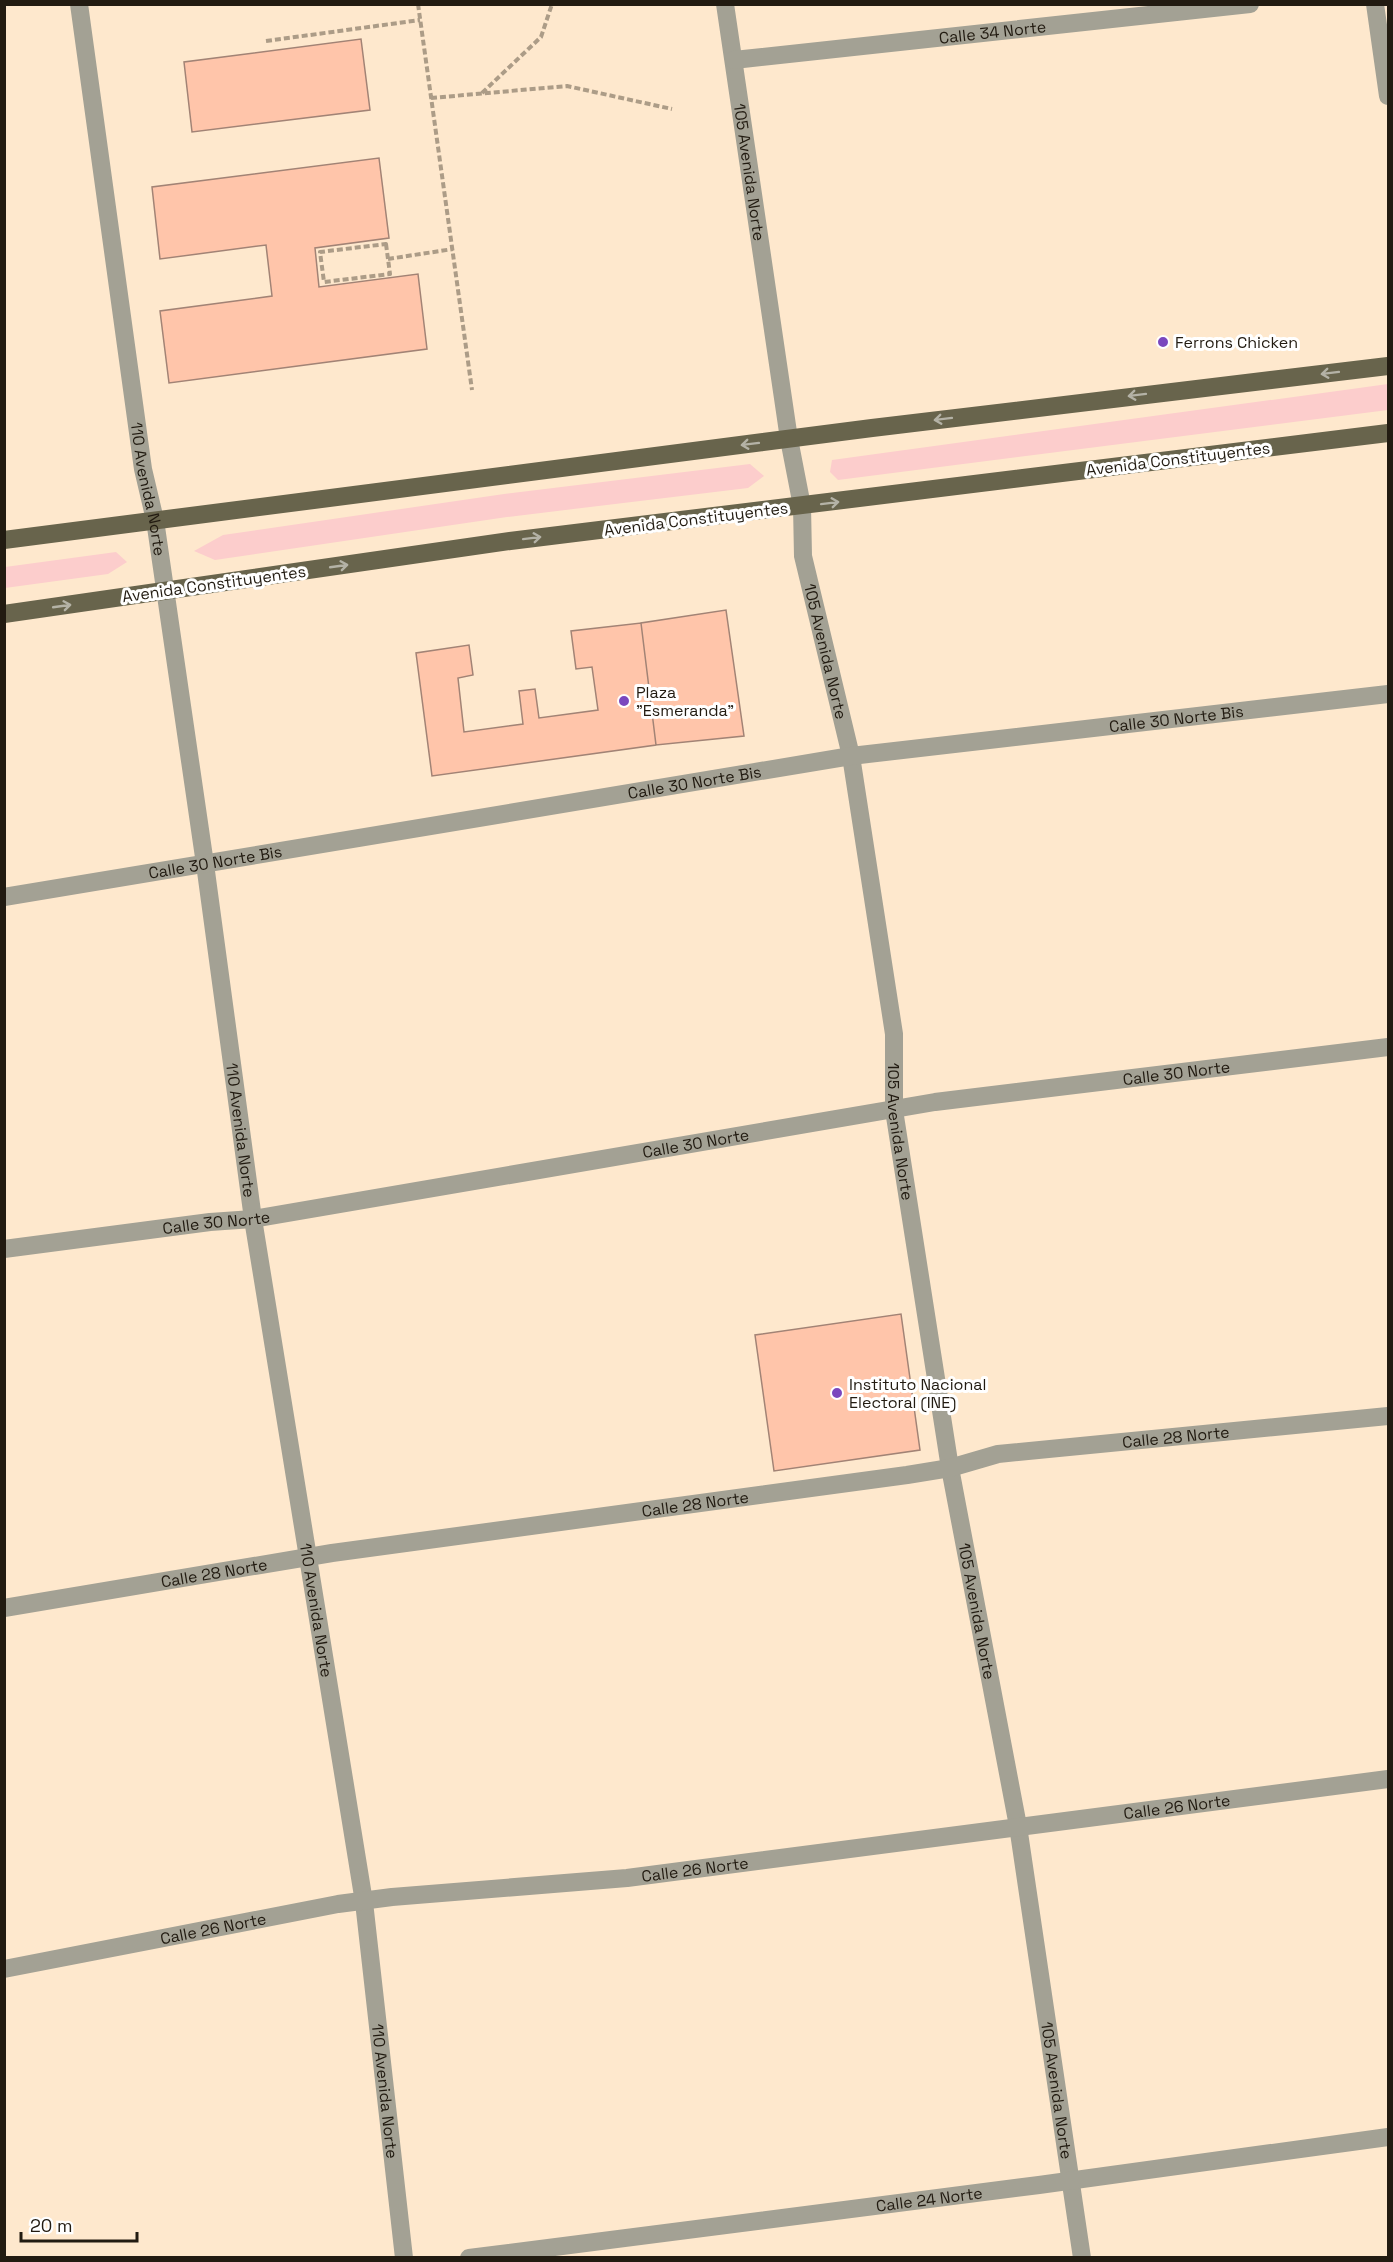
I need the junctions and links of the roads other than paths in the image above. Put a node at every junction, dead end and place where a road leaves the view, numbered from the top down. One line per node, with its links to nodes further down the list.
1 (79, 4): 11 (street, 110 Avenida Norte)
2 (725, 4): 5 (street, 105 Avenida Norte)
3 (1250, 4): 5 (street, Calle 34 Norte)
4 (1375, 4): 6 (street)
5 (734, 60): 9 (street, 105 Avenida Norte)
6 (1389, 96)
7 (1389, 366): 9 (main road, one-way to 9)
8 (1389, 434): 10 (main road, Avenida Constituyentes, one-way to 8)
9 (789, 439): 10 (street, 105 Avenida Norte); 11 (main road, one-way to 11)
10 (802, 506): 13 (main road, Avenida Constituyentes, one-way to 10); 16 (street, 105 Avenida Norte)
11 (155, 520): 12 (main road); 13 (street, 110 Avenida Norte)
12 (4, 540)
13 (164, 592): 14 (main road, Avenida Constituyentes, one-way to 13); 17 (street, 110 Avenida Norte)
14 (4, 614)
15 (1389, 694): 16 (street, Calle 30 Norte Bis)
16 (851, 756): 17 (street, Calle 30 Norte Bis); 20 (street, 105 Avenida Norte)
17 (206, 864): 18 (street, Calle 30 Norte Bis); 21 (street, 110 Avenida Norte)
18 (4, 897)
19 (1389, 1047): 20 (street, Calle 30 Norte)
20 (894, 1110): 21 (street, Calle 30 Norte); 24 (street, 105 Avenida Norte)
21 (252, 1219): 22 (street, Calle 30 Norte); 25 (street, 110 Avenida Norte)
22 (4, 1249)
23 (1389, 1416): 24 (street, Calle 28 Norte)
24 (950, 1468): 25 (street, Calle 28 Norte); 28 (street, 105 Avenida Norte)
25 (307, 1558): 26 (street, Calle 28 Norte); 29 (street, 110 Avenida Norte)
26 (4, 1608)
27 (1389, 1779): 28 (street, Calle 26 Norte)
28 (1018, 1826): 29 (street, Calle 26 Norte); 32 (street, 105 Avenida Norte)
29 (364, 1902): 30 (street, Calle 26 Norte); 33 (street, 110 Avenida Norte)
30 (4, 1970)
31 (1389, 2136): 32 (street, Calle 24 Norte)
32 (1071, 2180): 34 (street, Calle 24 Norte); 35 (street, 105 Avenida Norte)
33 (404, 2258)
34 (469, 2258)
35 (1082, 2258)

